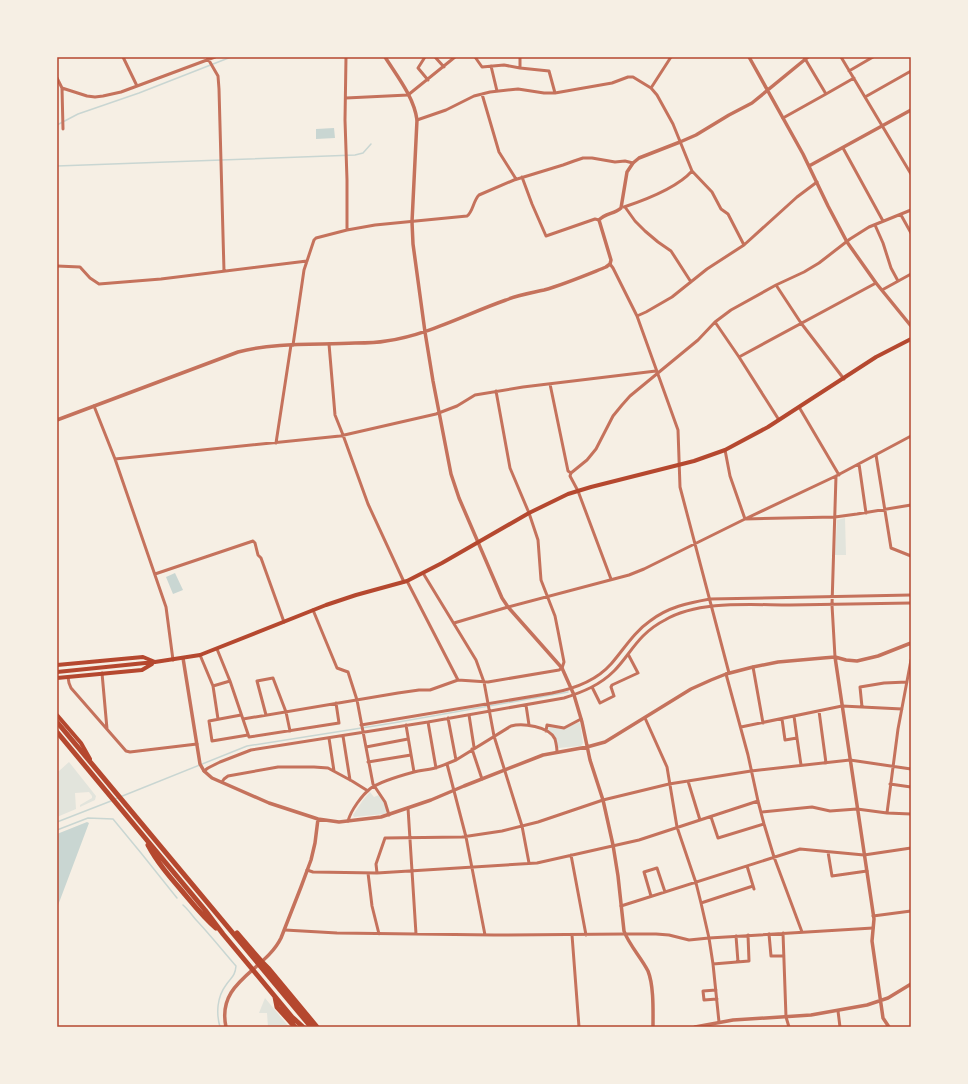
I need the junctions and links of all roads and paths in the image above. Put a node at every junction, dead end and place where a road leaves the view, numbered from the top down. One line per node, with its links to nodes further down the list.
1 (124, 57): 24 (street)
2 (215, 57): 14 (street)
3 (346, 57): 34 (street)
4 (385, 57): 32 (street)
5 (425, 57): 23 (street)
6 (435, 57): 17 (street)
7 (456, 57): 17 (street)
8 (475, 57): 16 (street)
9 (520, 57): 18 (street)
10 (671, 57): 26 (street)
11 (749, 57): 28 (street)
12 (841, 57): 19 (street)
13 (873, 57): 19 (street)
14 (208, 58): 24 (street); 63 (street)
15 (806, 58): 28 (street); 31 (street)
16 (491, 66): 18 (street); 27 (street)
17 (444, 67): 23 (street)
18 (520, 68): 29 (street)
19 (849, 70): 22 (street)
20 (911, 71): 33 (street)
21 (57, 78): 25 (street)
22 (854, 78): 31 (street); 33 (street)
23 (428, 80): 32 (street)
24 (137, 86): 25 (street)
25 (62, 88): 39 (street)
26 (651, 88): 29 (street); 40 (street)
27 (497, 91): 29 (street); 30 (street)
28 (767, 91): 36 (street); 40 (street)
29 (555, 93)
30 (482, 94): 37 (street); 47 (street)
31 (826, 94): 36 (street)
32 (408, 95): 34 (street); 37 (street)
33 (865, 97): 38 (street)
34 (346, 98): 56 (street)
35 (911, 110): 38 (street)
36 (783, 118): 43 (street)
37 (417, 120): 53 (street)
38 (882, 126): 41 (street); 45 (street)
39 (63, 129)
40 (680, 142): 42 (street); 44 (street)
41 (842, 148): 43 (street); 54 (street)
42 (633, 163): 46 (street); 49 (street)
43 (809, 166): 48 (street)
44 (692, 171): 49 (street); 59 (street)
45 (911, 174)
46 (522, 177): 47 (street); 52 (street)
47 (516, 179): 53 (street)
48 (817, 182): 58 (street); 59 (street)
49 (623, 207): 52 (street); 66 (street)
50 (911, 210): 51 (street)
51 (901, 215): 54 (street); 57 (street)
52 (599, 220): 61 (street)
53 (412, 222): 56 (street); 74 (street)
54 (883, 222): 55 (street)
55 (874, 225): 58 (street); 65 (street)
56 (347, 230): 60 (street)
57 (911, 233)
58 (847, 242): 67 (street); 68 (street)
59 (744, 245): 66 (street)
60 (307, 261): 63 (street); 77 (street)
61 (610, 264): 70 (street); 74 (street)
62 (57, 266): 63 (street)
63 (224, 271)
64 (911, 274): 65 (street)
65 (898, 281): 69 (street)
66 (691, 282): 70 (street)
67 (876, 283): 69 (street); 72 (street)
68 (776, 285): 71 (street); 72 (street)
69 (882, 290): 73 (street)
70 (637, 316): 79 (street)
71 (715, 322): 78 (street); 79 (street)
72 (801, 323): 78 (street); 80 (street)
73 (911, 326)
74 (425, 332): 76 (street); 85 (street)
75 (911, 338): 80 (main road)
76 (329, 344): 77 (street); 88 (street)
77 (292, 345): 83 (street); 90 (street)
78 (739, 357): 87 (street)
79 (656, 372): 81 (street); 94 (street); 96 (street)
80 (844, 379): 84 (main road)
81 (550, 384): 82 (street); 96 (street)
82 (496, 391): 85 (street); 101 (street)
83 (94, 406): 86 (street); 93 (street)
84 (799, 407): 87 (main road); 97 (street)
85 (439, 412): 88 (street); 105 (street)
86 (57, 420)
87 (779, 420): 91 (main road)
88 (343, 435): 90 (street); 111 (street)
89 (911, 436): 92 (street)
90 (276, 443): 93 (street)
91 (725, 450): 94 (main road); 104 (street)
92 (876, 455): 95 (street); 100 (street)
93 (115, 459): 109 (street)
94 (680, 464): 98 (main road); 106 (street)
95 (859, 464): 97 (street); 102 (street)
96 (571, 473): 98 (street)
97 (838, 476): 103 (street); 104 (street)
98 (578, 491): 101 (main road); 110 (street)
99 (911, 505): 100 (street)
100 (884, 509): 102 (street); 107 (street)
101 (529, 513): 105 (main road); 113 (street)
102 (866, 513): 103 (street)
103 (835, 517): 104 (street); 114 (street)
104 (745, 519): 106 (street)
105 (478, 542): 108 (main road); 119 (street)
106 (695, 543): 110 (street); 115 (street)
107 (911, 556)
108 (423, 573): 111 (main road); 122 (street)
109 (155, 574): 121 (street); 129 (street)
110 (611, 579): 113 (street)
111 (405, 581): 120 (main road); 140 (street)
112 (911, 595): 114 (street)
113 (548, 596): 119 (street); 134 (street)
114 (832, 597): 115 (street); 117 (street)
115 (710, 599): 118 (street); 146 (street)
116 (911, 603): 117 (street)
117 (832, 604): 118 (street); 127 (street)
118 (712, 606): 125 (street); 137 (street)
119 (508, 607): 122 (street); 134 (street)
120 (313, 610): 121 (main road); 148 (street)
121 (284, 622): 124 (main road)
122 (454, 623): 142 (street)
123 (911, 643): 127 (street)
124 (217, 649): 126 (main road); 141 (street)
125 (628, 654): 145 (street); 145 (street)
126 (200, 655): 128 (main road); 144 (street)
127 (835, 657): 133 (street); 152 (street)
128 (183, 658): 129 (main road); 185 (street)
129 (173, 660): 131 (main road)
130 (911, 660): 143 (street)
131 (155, 662): 132 (main road); 135 (main road); 136 (main road)
132 (57, 665)
133 (753, 667): 137 (street); 170 (street)
134 (562, 668): 142 (street); 146 (street)
135 (57, 672)
136 (102, 673): 138 (main road); 175 (street)
137 (728, 674): 164 (street); 173 (street)
138 (68, 677): 139 (main road); 175 (street)
139 (57, 678)
140 (458, 680): 142 (street); 148 (street)
141 (230, 682): 144 (street); 162 (street)
142 (484, 682): 150 (street)
143 (907, 682): 153 (street); 154 (street)
144 (213, 686): 165 (street)
145 (592, 687): 147 (street)
146 (571, 689): 147 (street); 150 (street)
147 (574, 695): 151 (street); 166 (street)
148 (357, 700): 149 (street); 174 (street)
149 (336, 703): 157 (street); 176 (street)
150 (488, 704): 155 (street); 174 (street)
151 (526, 705): 155 (street); 172 (street)
152 (842, 706): 153 (street); 156 (street); 192 (street)
153 (862, 707): 154 (street)
154 (902, 709): 197 (street)
155 (489, 711): 160 (street); 181 (street)
156 (819, 711): 161 (street); 194 (street)
157 (286, 712): 159 (street); 159 (street); 176 (street)
158 (57, 714): 199 (main road)
159 (266, 715): 162 (street)
160 (469, 715): 163 (street); 187 (street)
161 (794, 716): 167 (street); 183 (street)
162 (242, 717): 165 (street); 179 (street)
163 (448, 718): 169 (street); 191 (street)
164 (645, 718): 188 (street); 210 (street)
165 (218, 719): 179 (street)
166 (581, 719): 177 (street); 188 (street)
167 (782, 719): 170 (street); 183 (street)
168 (57, 722): 199 (highway)
169 (428, 722): 171 (street); 198 (street)
170 (764, 723): 173 (street)
171 (406, 725): 174 (street); 184 (street)
172 (529, 726): 177 (street); 181 (street)
173 (740, 727): 204 (street)
174 (362, 728): 180 (street); 186 (street)
175 (107, 729): 185 (street)
176 (290, 731): 179 (street)
177 (546, 731): 189 (street)
178 (57, 732): 272 (highway)
179 (248, 735)
180 (343, 736): 182 (street); 207 (street)
181 (494, 736): 187 (street); 200 (street)
182 (329, 738): 202 (street); 203 (street)
183 (797, 738): 196 (street)
184 (408, 739): 186 (street); 190 (street)
185 (197, 744): 202 (street)
186 (366, 747): 193 (street)
187 (473, 748): 191 (street); 206 (street)
188 (587, 748): 189 (street); 216 (street)
189 (558, 752): 200 (street)
190 (411, 755): 193 (street); 205 (street)
191 (456, 760): 195 (street)
192 (850, 760): 194 (street); 197 (street); 219 (street)
193 (368, 762): 212 (street)
194 (826, 763): 196 (street)
195 (447, 764): 198 (street); 214 (street)
196 (801, 765): 204 (street)
197 (892, 767): 201 (street); 211 (street)
198 (436, 768): 205 (street)
199 (97, 770): 270 (highway)
200 (504, 770): 206 (street); 229 (street)
201 (911, 770)
202 (204, 771): 209 (street)
203 (334, 771): 207 (street); 209 (street)
204 (752, 771): 208 (street); 217 (street)
205 (414, 772): 212 (street)
206 (482, 779): 214 (street)
207 (350, 780): 215 (street)
208 (688, 781): 210 (street); 226 (street)
209 (222, 782): 225 (street)
210 (669, 784): 216 (street); 230 (street)
211 (890, 784): 213 (street); 221 (street)
212 (374, 786): 215 (street); 223 (street)
213 (911, 787)
214 (454, 790): 218 (street); 231 (street)
215 (368, 791): 227 (street)
216 (604, 800): 229 (street); 233 (street)
217 (758, 801): 220 (street); 224 (street)
218 (408, 808): 223 (street); 232 (street)
219 (857, 809): 220 (street); 221 (street); 237 (street)
220 (760, 812): 228 (street)
221 (887, 813): 222 (street)
222 (911, 814)
223 (389, 815): 227 (street)
224 (711, 817): 226 (street); 228 (street)
225 (318, 819): 227 (street); 242 (street)
226 (700, 820): 230 (street)
227 (348, 821)
228 (764, 824): 238 (street)
229 (522, 826): 231 (street); 239 (street)
230 (677, 827): 233 (street); 247 (street)
231 (466, 837): 232 (street); 241 (street)
232 (410, 838): 243 (street); 246 (street)
233 (613, 845): 236 (street); 251 (street)
234 (911, 848): 237 (street)
235 (828, 852): 237 (street); 238 (street); 244 (street)
236 (571, 855): 239 (street); 264 (street)
237 (864, 855): 244 (street)
238 (774, 857): 240 (street); 256 (street)
239 (529, 863): 241 (street)
240 (747, 866): 247 (street); 250 (street)
241 (472, 867): 243 (street); 262 (street)
242 (307, 870): 245 (street); 255 (street)
243 (412, 870): 246 (street); 259 (street)
244 (866, 871): 253 (street)
245 (368, 873): 246 (street); 258 (street)
246 (377, 873)
247 (696, 883): 248 (street); 250 (street)
248 (665, 892): 249 (street); 249 (street)
249 (651, 896): 251 (street)
250 (701, 903): 267 (street)
251 (621, 906): 260 (street)
252 (911, 911): 253 (street)
253 (873, 916): 254 (street)
254 (873, 928): 256 (street); 277 (street)
255 (285, 930): 258 (street); 270 (street)
256 (802, 932): 257 (street)
257 (783, 933): 261 (street); 268 (street)
258 (379, 934): 259 (street)
259 (416, 934): 262 (street)
260 (625, 934): 264 (street); 267 (street); 287 (street)
261 (769, 934): 265 (street); 268 (street)
262 (484, 935): 263 (street)
263 (572, 935): 264 (street); 286 (street)
264 (586, 935)
265 (748, 935): 266 (street); 269 (street)
266 (736, 936): 267 (street); 269 (street)
267 (709, 938): 271 (street)
268 (784, 956): 279 (street)
269 (738, 962): 271 (street)
270 (260, 963): 272 (street); 284 (highway); 285 (highway)
271 (713, 964): 274 (street)
272 (253, 970): 275 (highway); 281 (street)
273 (911, 984): 277 (street)
274 (716, 990): 276 (street); 276 (street)
275 (274, 994): 282 (highway); 283 (highway)
276 (717, 999): 280 (street)
277 (880, 1001): 278 (street); 291 (street)
278 (838, 1011): 279 (street); 290 (street)
279 (786, 1017): 280 (street); 289 (street)
280 (719, 1022): 288 (street)
281 (226, 1027)
282 (295, 1027)
283 (303, 1027)
284 (311, 1027)
285 (317, 1027)
286 (578, 1027)
287 (654, 1027)
288 (695, 1027)
289 (789, 1027)
290 (840, 1027)
291 (889, 1027)

